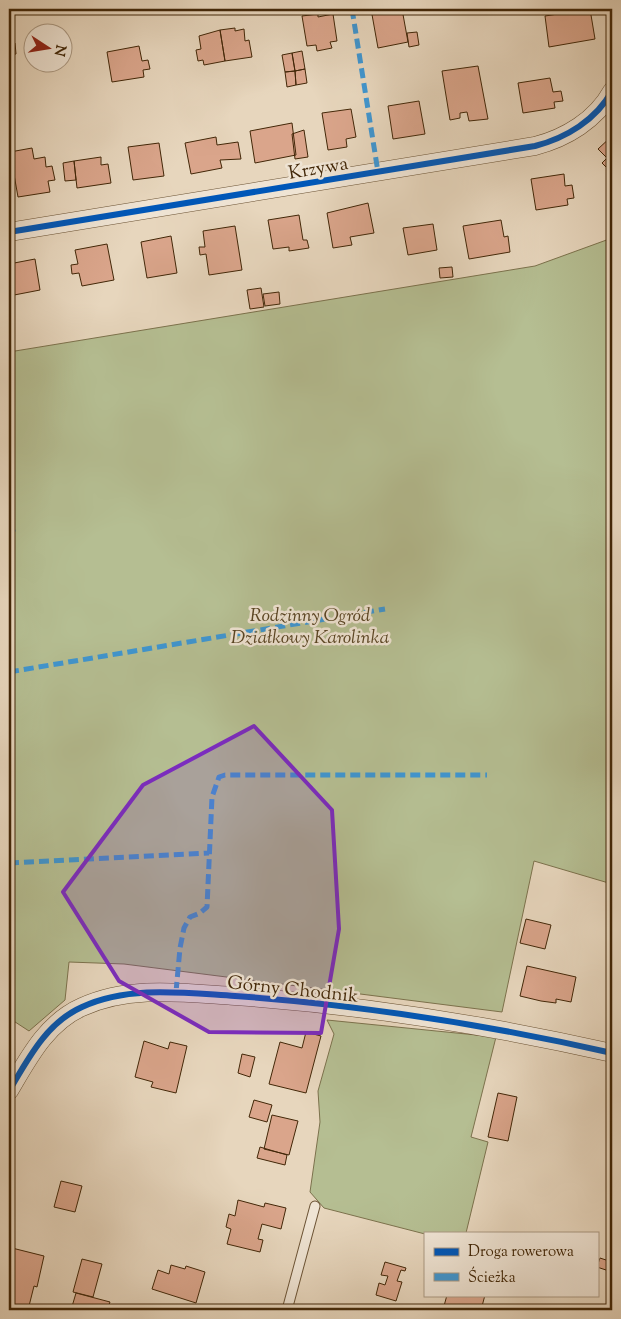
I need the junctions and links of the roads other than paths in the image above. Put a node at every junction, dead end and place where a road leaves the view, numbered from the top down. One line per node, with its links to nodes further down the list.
1 (612, 91): 2 (street, Krzywa)
2 (9, 232)
3 (612, 1053): 4 (street, Górny Chodnik)
4 (9, 1091)
5 (315, 1206): 6 (lane)
6 (286, 1310)

